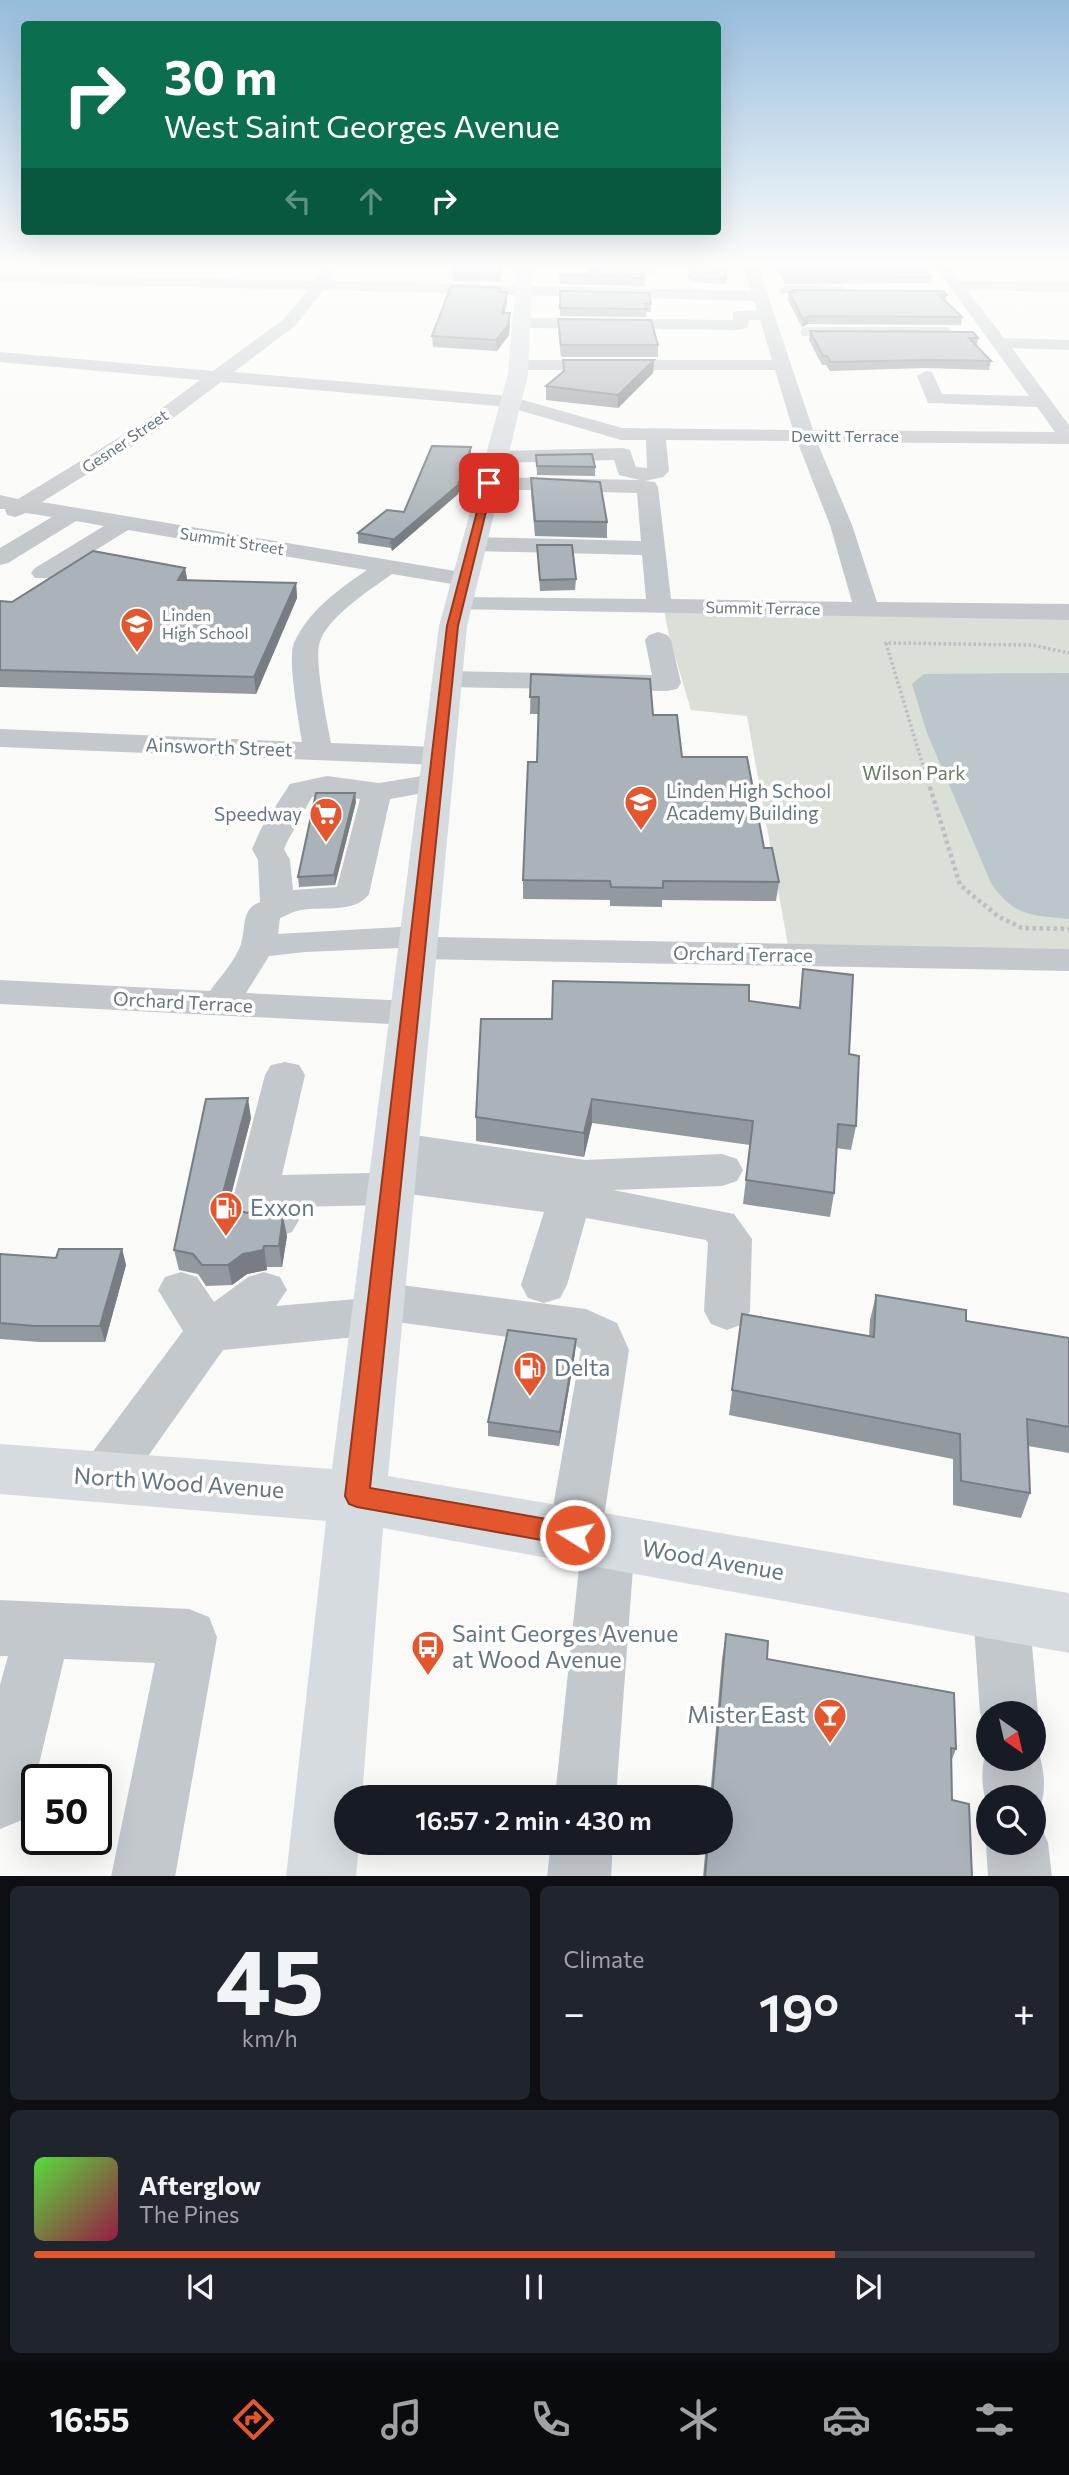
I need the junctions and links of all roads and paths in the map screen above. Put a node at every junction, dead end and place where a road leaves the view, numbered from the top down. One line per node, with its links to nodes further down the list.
1 (247, 354): 8 (street, Gesner Street)
2 (519, 354): 7 (main road)
3 (779, 354): 6 (street)
4 (1007, 354): 12 (street)
5 (0, 357): 8 (street, Dewitt Terrace)
6 (781, 360): 7 (street); 17 (street)
7 (518, 370): 10 (street); 11 (main road)
8 (217, 375): 11 (street, Dewitt Terrace); 22 (street, Gesner Street)
9 (926, 376): 12 (street)
10 (639, 378)
11 (509, 402): 13 (main road); 19 (street, Dewitt Terrace)
12 (1043, 402): 18 (street)
13 (501, 433): 14 (street); 20 (main road)
14 (528, 433)
15 (554, 434): 19 (street, Dewitt Terrace)
16 (655, 435): 17 (street, Dewitt Terrace); 19 (street, Dewitt Terrace); 19 (street)
17 (805, 436): 18 (street, Dewitt Terrace); 34 (street)
18 (1069, 438)
19 (622, 444): 20 (street)
20 (495, 457): 21 (main road)
21 (489, 483): 26 (main road); 27 (street)
22 (11, 504): 23 (street, Summit Street); 24 (street, Gesner Street)
23 (73, 514): 25 (street, Summit Street); 28 (street)
24 (0, 519)
25 (124, 523): 29 (street, Summit Street); 30 (street)
26 (473, 544): 27 (street); 31 (main road)
27 (653, 548): 33 (street)
28 (0, 558)
29 (388, 566): 31 (street, Summit Street); 40 (street)
30 (43, 573)
31 (464, 579): 32 (main road)
32 (458, 604): 33 (street, Summit Terrace); 38 (main road)
33 (659, 607): 34 (street, Summit Terrace)
34 (867, 609): 35 (street, Summit Terrace)
35 (1069, 612)
36 (658, 640): 38 (street)
37 (1069, 653): 44 (path)
38 (446, 679): 41 (main road)
39 (0, 738): 40 (street, Ainsworth Street)
40 (318, 751): 41 (street, Ainsworth Street)
41 (436, 769): 42 (street); 45 (main road)
42 (379, 792): 43 (street); 43 (street)
43 (277, 907): 46 (street)
44 (1069, 929)
45 (417, 942): 46 (street, Orchard Terrace); 47 (street, Orchard Terrace); 50 (main road)
46 (258, 947): 49 (street)
47 (1069, 960)
48 (0, 992): 49 (street, Orchard Terrace)
49 (220, 1004): 50 (street, Orchard Terrace)
50 (409, 1013): 53 (main road)
51 (285, 1075): 53 (street)
52 (722, 1170): 53 (street)
53 (392, 1171): 54 (street); 58 (main road)
54 (570, 1199): 55 (street); 59 (street)
55 (544, 1285)
56 (249, 1289): 60 (street)
57 (181, 1290): 60 (street)
58 (377, 1309): 60 (street); 63 (main road); 64 (street)
59 (727, 1311)
60 (209, 1332): 62 (street)
61 (0, 1469): 62 (main road, North Wood Avenue)
62 (104, 1477): 63 (main road, North Wood Avenue)
63 (357, 1496): 64 (main road, Wood Avenue); 74 (main road)
64 (592, 1538): 65 (main road, Wood Avenue); 69 (street)
65 (1002, 1611): 66 (main road, Wood Avenue); 68 (street)
66 (1069, 1623)
67 (21, 1629): 70 (street); 73 (street)
68 (1008, 1701)
69 (586, 1785)
70 (0, 1798)
71 (581, 1855): 75 (street)
72 (1018, 1855): 76 (street)
73 (143, 1876)
74 (321, 1876)
75 (579, 1876)
76 (1020, 1876)

